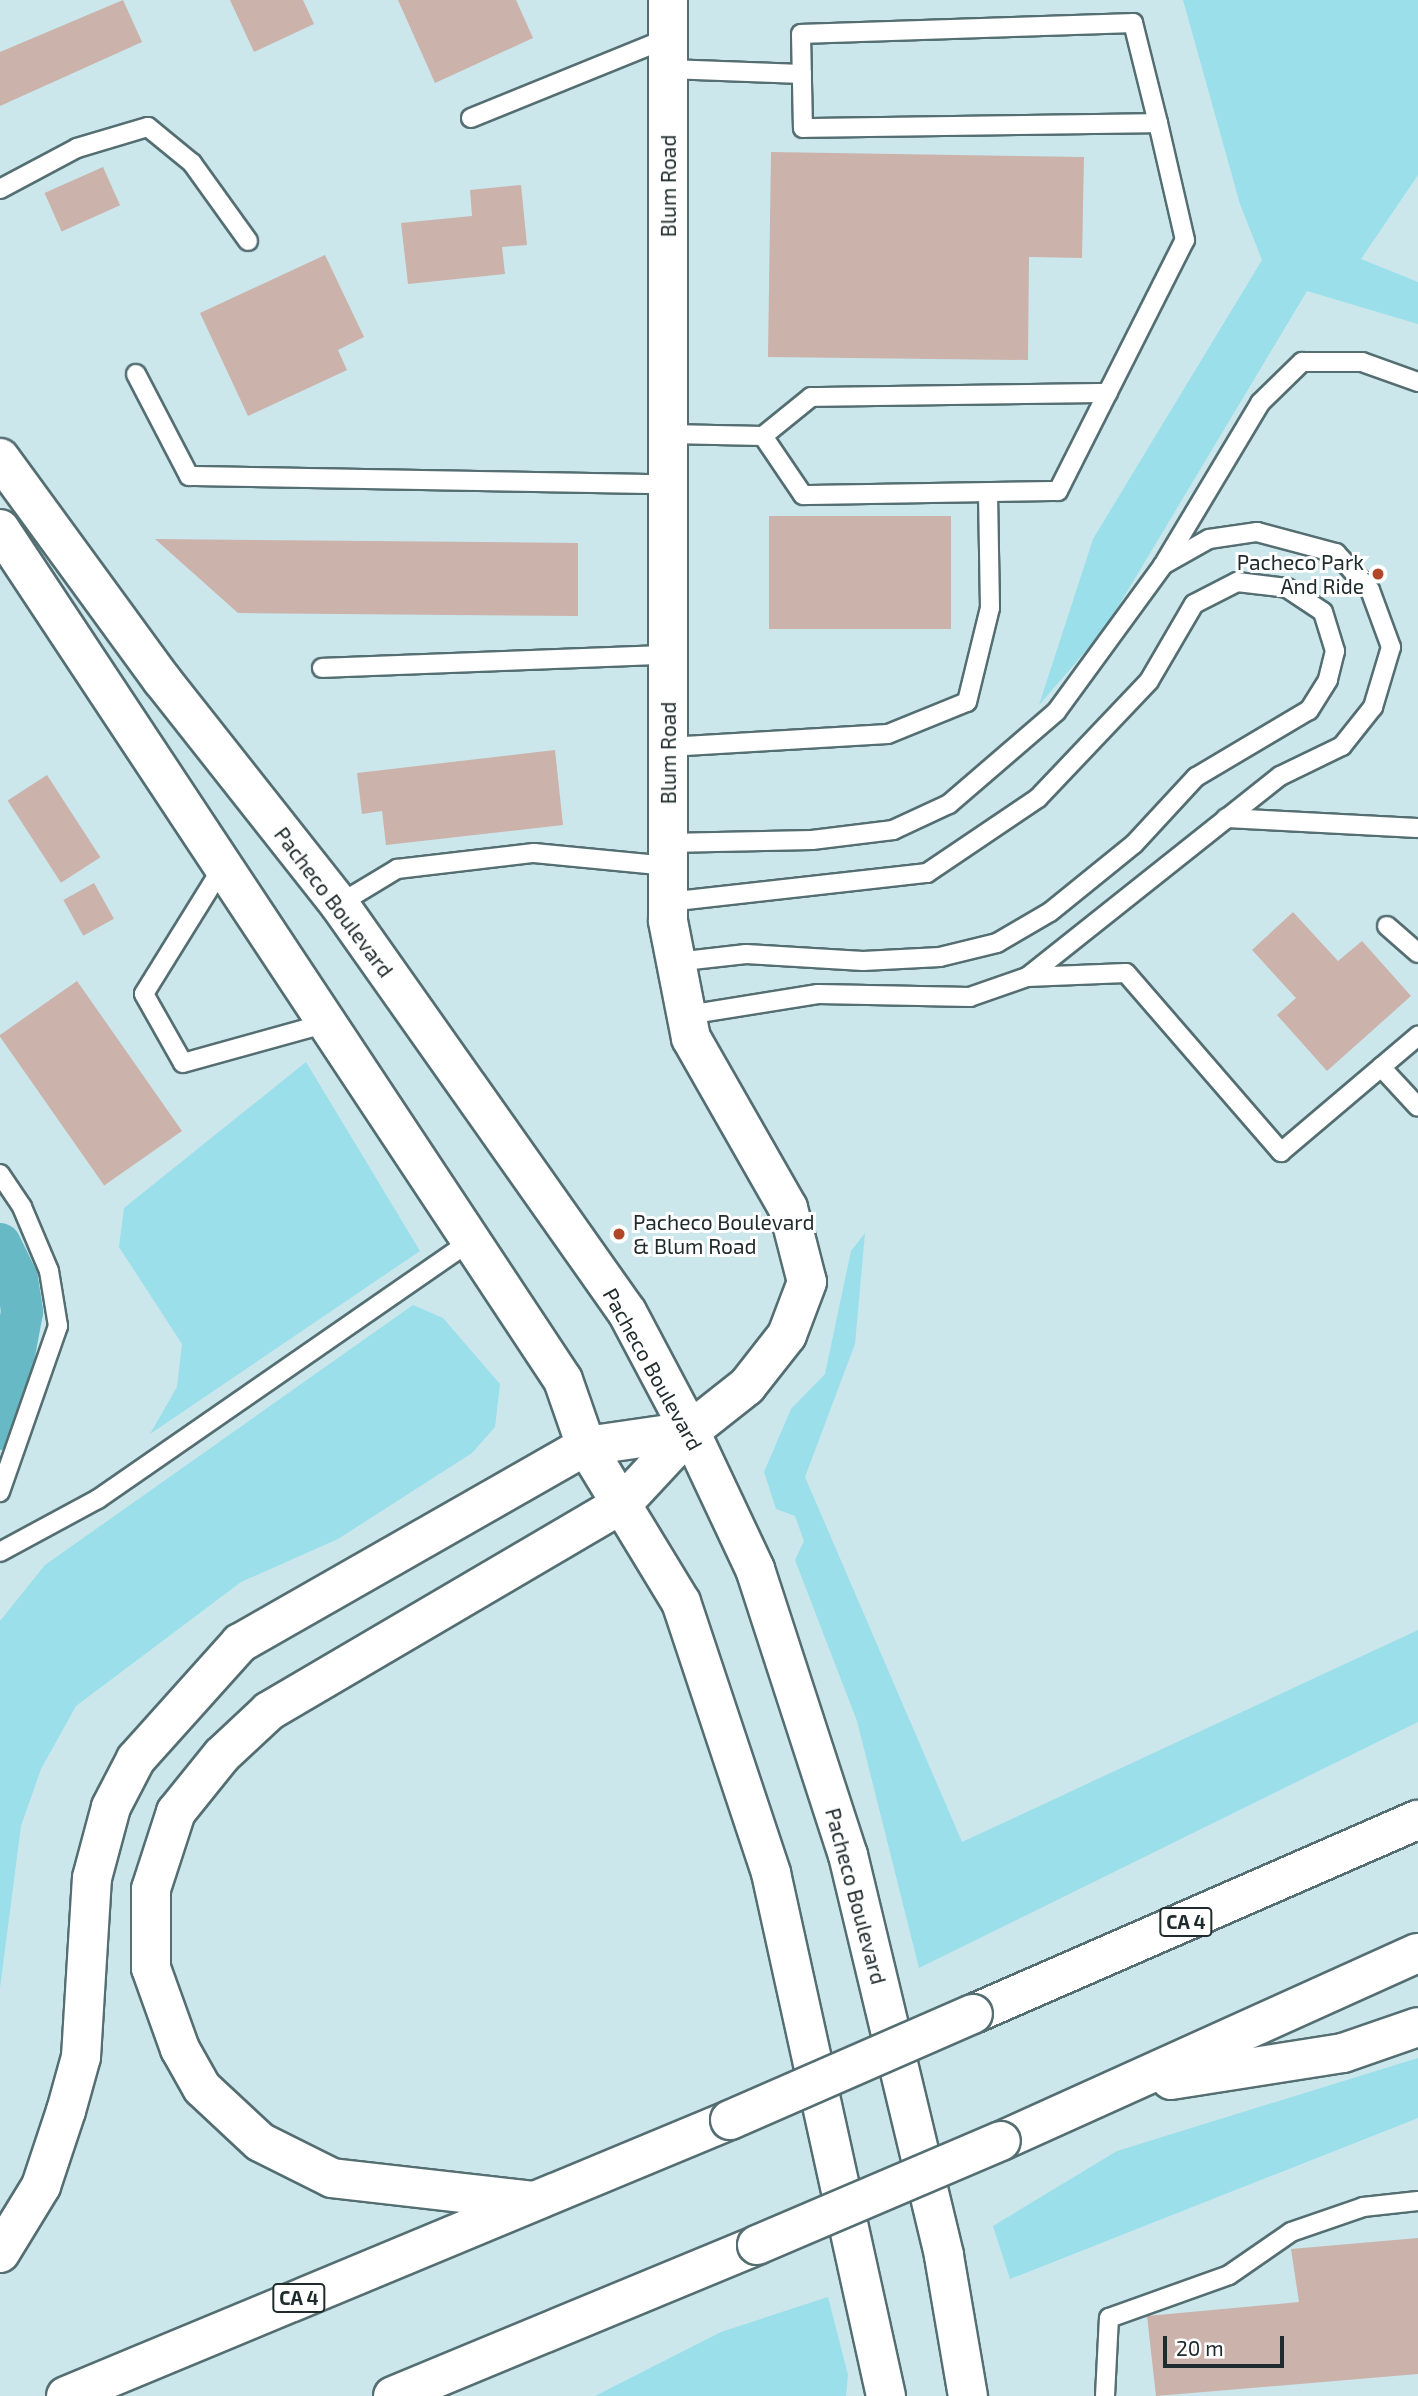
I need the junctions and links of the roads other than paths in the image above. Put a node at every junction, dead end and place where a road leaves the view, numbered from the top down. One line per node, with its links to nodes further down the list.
1 (668, 0): 2 (main road, Blum Road)
2 (668, 54): 3 (lane); 4 (lane); 11 (main road, Blum Road)
3 (802, 74): 5 (lane); 5 (lane)
4 (471, 118)
5 (1158, 123): 10 (lane)
6 (0, 189): 7 (lane)
7 (248, 241)
8 (136, 374): 14 (lane)
9 (1418, 382): 17 (lane)
10 (1108, 393): 12 (lane); 15 (lane)
11 (668, 434): 12 (lane); 14 (main road, Blum Road)
12 (763, 436): 15 (lane)
13 (0, 458): 25 (main road, Pacheco Boulevard)
14 (668, 484): 18 (main road, Blum Road)
15 (988, 493): 20 (lane)
16 (0, 529): 23 (main road)
17 (1163, 565): 21 (lane); 24 (lane)
18 (668, 655): 19 (lane); 20 (main road, Blum Road)
19 (322, 668)
20 (668, 747): 24 (main road, Blum Road)
21 (1226, 818): 22 (lane); 29 (lane)
22 (1418, 828)
23 (222, 868): 31 (main road); 31 (lane)
24 (668, 870): 25 (lane); 28 (main road, Blum Road); 28 (lane)
25 (339, 904): 37 (main road, Pacheco Boulevard)
26 (1387, 926): 27 (lane)
27 (1418, 953)
28 (676, 962): 30 (main road, Blum Road)
29 (1027, 977): 30 (lane); 33 (lane)
30 (687, 1015): 37 (main road, Blum Road)
31 (327, 1023): 36 (main road)
32 (1418, 1036): 33 (lane)
33 (1381, 1067): 34 (lane)
34 (1418, 1107)
35 (0, 1174): 39 (lane)
36 (471, 1241): 38 (main road); 41 (lane)
37 (690, 1432): 38 (main road); 40 (main road, Blum Road); 54 (main road, Pacheco Boulevard)
38 (586, 1446): 40 (main road); 48 (main road)
39 (0, 1492)
40 (623, 1503): 46 (main road, Blum Road); 53 (main road)
41 (0, 1552)
42 (1412, 1821): 46 (main road, CA 4, bridge)
43 (1418, 1953): 45 (main road)
44 (1418, 2027): 45 (main road)
45 (1121, 2088): 49 (main road, bridge)
46 (533, 2201): 50 (main road, CA 4)
47 (1418, 2201): 55 (lane)
48 (0, 2253)
49 (526, 2341): 51 (main road); 52 (main road)
50 (66, 2396)
51 (393, 2396)
52 (469, 2396)
53 (886, 2396)
54 (968, 2396)
55 (1105, 2396)

